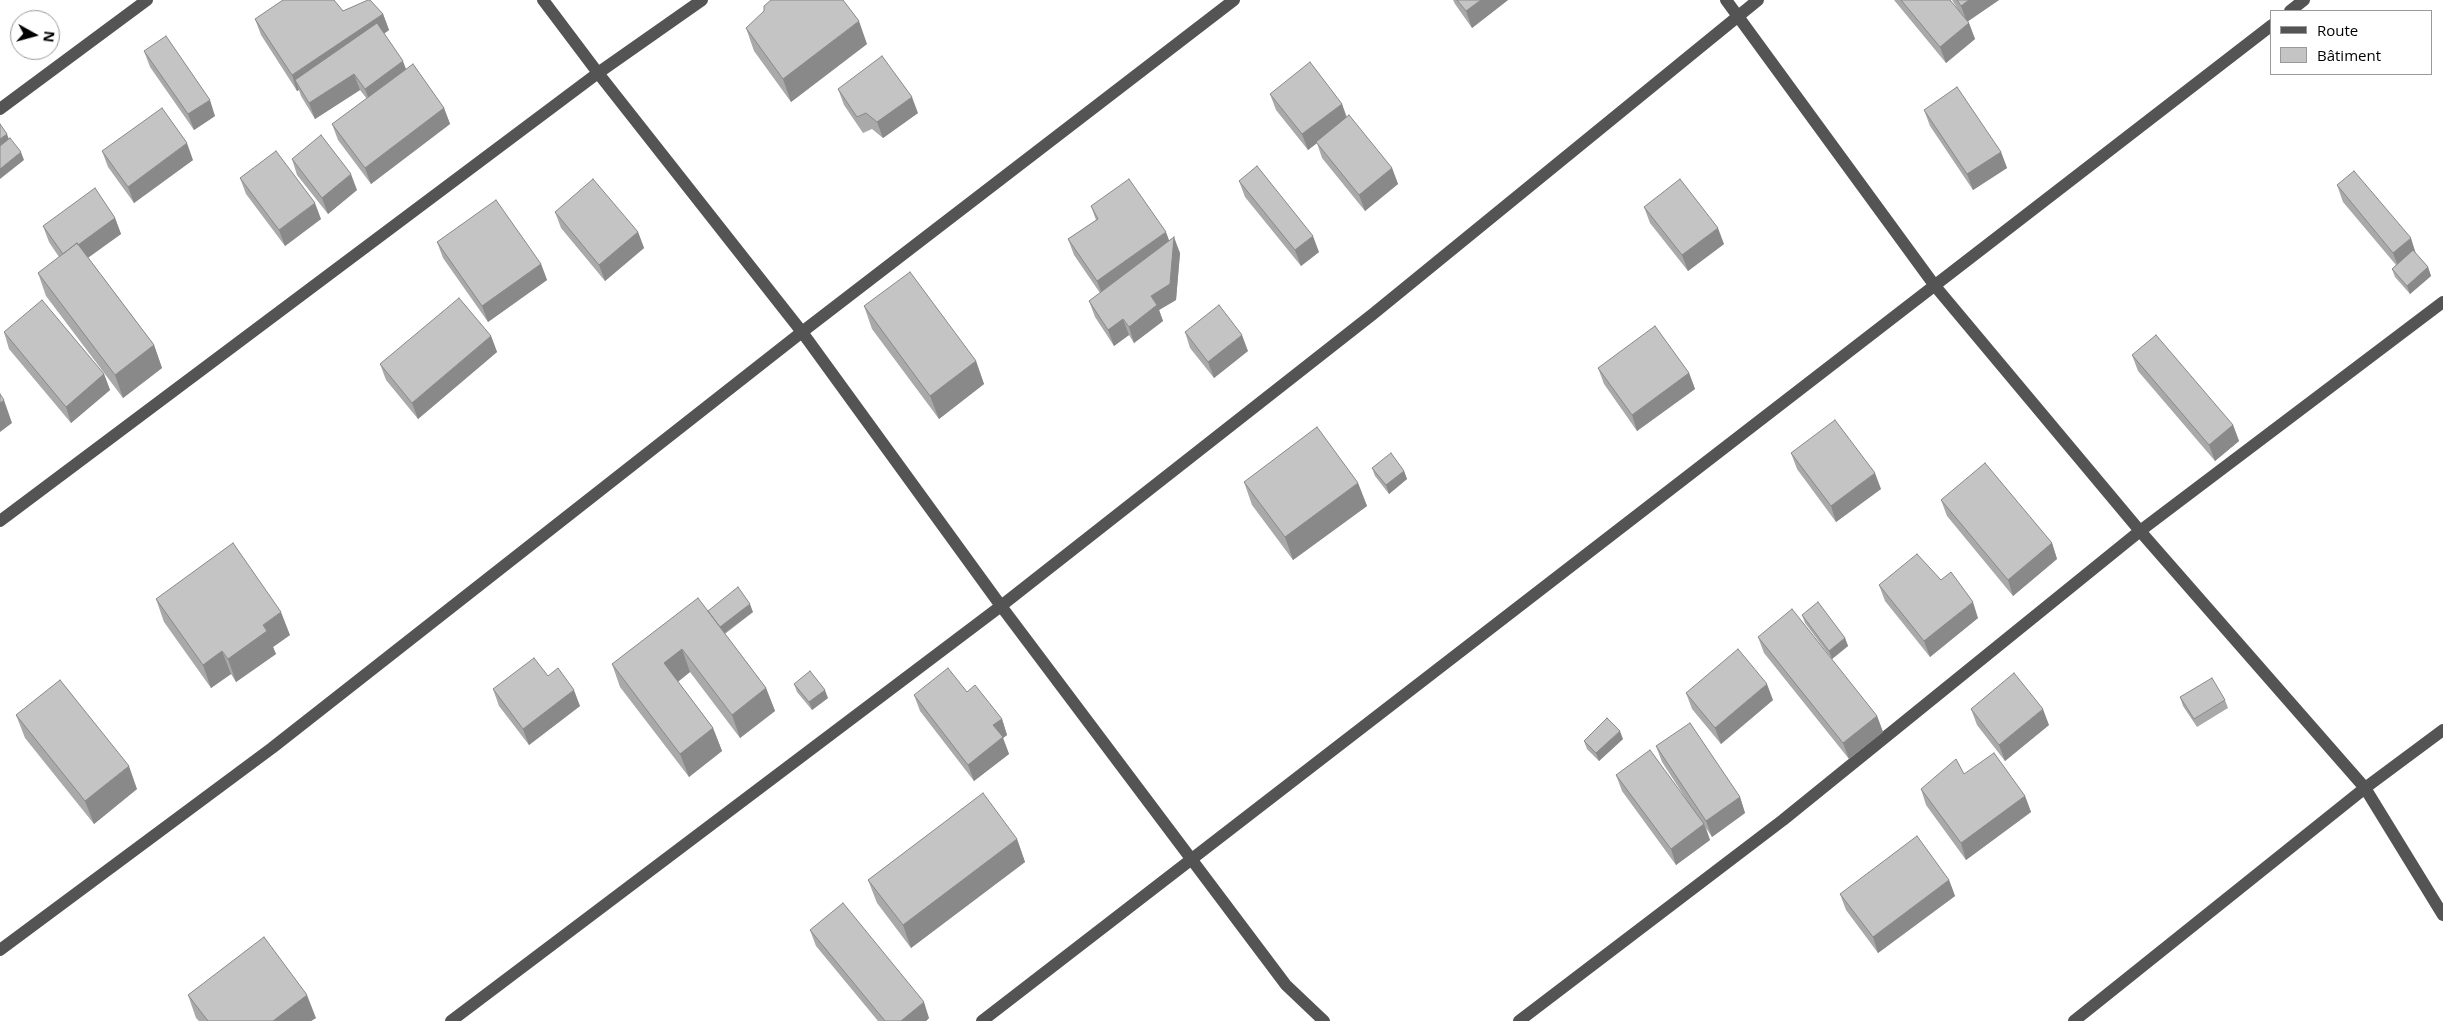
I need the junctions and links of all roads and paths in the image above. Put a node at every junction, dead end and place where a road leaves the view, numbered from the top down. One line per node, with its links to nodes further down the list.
1 (147, 0): 12 (street)
2 (544, 0): 11 (street)
3 (702, 0): 11 (street)
4 (1234, 0): 15 (street)
5 (1726, 0): 9 (street)
6 (1758, 0): 9 (street)
7 (2304, 0): 8 (street)
8 (2291, 10)
9 (1738, 14): 13 (street); 18 (street)
10 (2270, 27): 13 (street)
11 (598, 73): 15 (street); 16 (street)
12 (0, 109)
13 (1935, 286): 17 (street); 21 (street)
14 (2443, 302): 17 (street)
15 (802, 332): 18 (street); 23 (street)
16 (0, 521)
17 (2140, 532): 20 (street); 27 (street)
18 (1001, 606): 21 (street); 24 (street)
19 (2443, 730): 20 (street)
20 (2365, 788): 22 (street); 28 (street)
21 (1191, 858): 25 (street); 26 (street)
22 (2443, 915)
23 (0, 950)
24 (451, 1021)
25 (982, 1021)
26 (1324, 1021)
27 (1519, 1021)
28 (2074, 1021)

